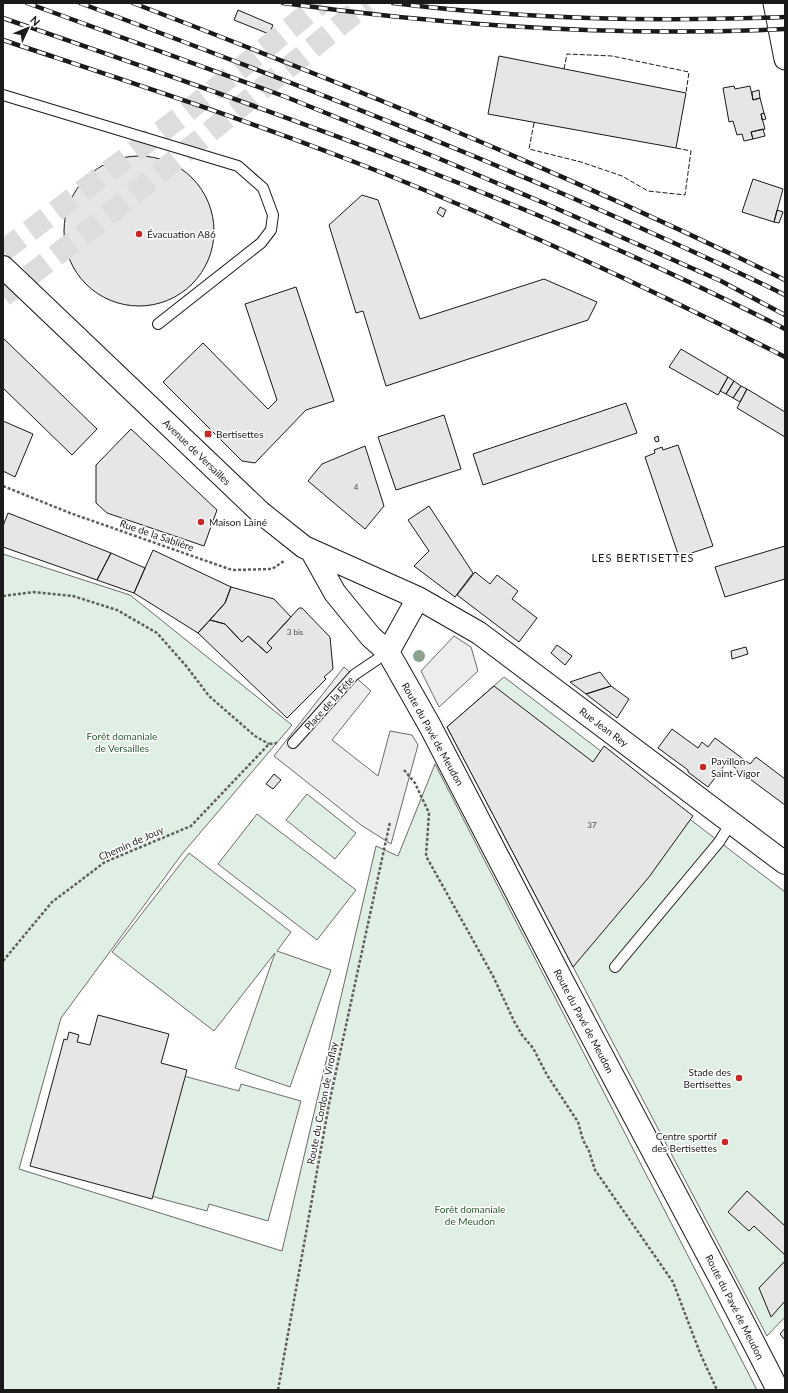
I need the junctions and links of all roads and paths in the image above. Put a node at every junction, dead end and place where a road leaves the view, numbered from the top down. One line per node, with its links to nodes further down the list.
1 (774, 3): 2 (street)
2 (785, 59)
3 (3, 95): 5 (lane)
4 (3, 267): 7 (street, Avenue de Versailles)
5 (158, 324)
6 (3, 486): 7 (path, Rue de la Sablière)
7 (308, 548): 9 (street, Avenue de Versailles); 10 (street, Route du Pavé de Meudon)
8 (3, 596): 16 (path, Chemin de Jouy)
9 (418, 598): 10 (street); 14 (street, Rue Jean Rey)
10 (388, 652): 11 (lane, Place de la Fête); 20 (street, Route du Pavé de Meudon)
11 (293, 743)
12 (404, 770): 19 (path)
13 (390, 822): 18 (path, Route du Cordon de Viroflay)
14 (731, 823): 15 (street, Rue Jean Rey); 17 (lane)
15 (785, 863)
16 (3, 961)
17 (614, 967)
18 (278, 1390)
19 (717, 1390)
20 (778, 1390)

